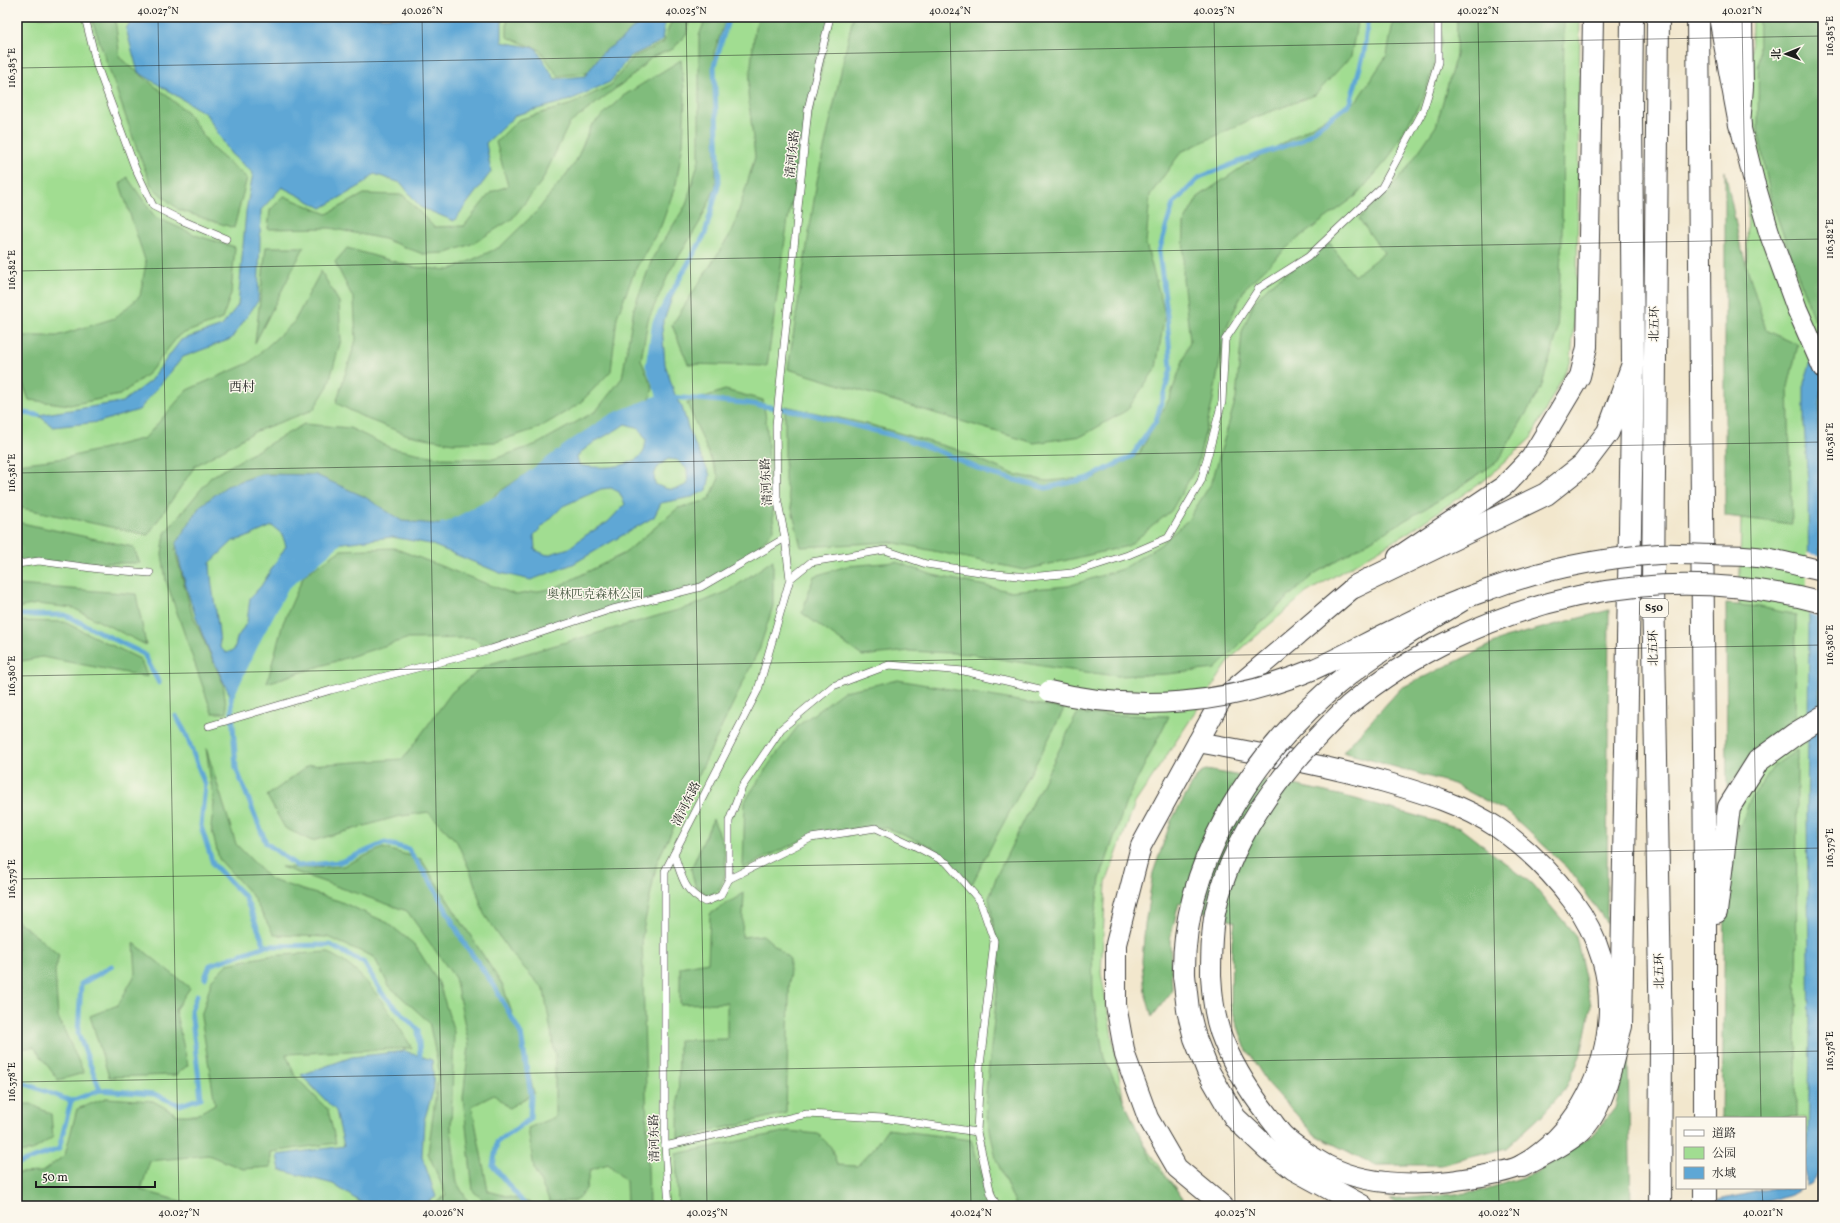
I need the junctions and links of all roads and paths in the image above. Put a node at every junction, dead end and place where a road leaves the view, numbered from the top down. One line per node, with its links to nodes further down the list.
1 (85, 17): 11 (lane)
2 (830, 17): 14 (lane, 清河东路)
3 (1438, 17): 18 (lane)
4 (1593, 17): 19 (main road)
5 (1632, 17): 12 (highway)
6 (1658, 17): 33 (highway, 北五环 / S50)
7 (1698, 17): 28 (highway)
8 (1720, 17): 10 (highway)
9 (1742, 17): 10 (main road)
10 (1740, 125): 13 (main road)
11 (226, 239)
12 (1633, 364): 19 (highway); 32 (highway)
13 (1823, 368)
14 (785, 538): 18 (lane, 清河东路); 24 (lane)
15 (17, 564): 17 (lane)
16 (1823, 571): 20 (main road, bridge)
17 (150, 573)
18 (790, 579): 26 (lane, 清河东路)
19 (1354, 587): 25 (main road)
20 (1462, 600): 22 (main road, bridge); 37 (highway, bridge)
21 (1823, 603): 32 (main road, bridge)
22 (1049, 691): 27 (lane)
23 (1823, 717): 28 (highway)
24 (209, 726)
25 (1198, 742): 32 (main road); 36 (main road)
26 (674, 854): 27 (lane); 31 (lane, 清河东路)
27 (729, 879): 30 (lane)
28 (1704, 1010): 29 (highway)
29 (1704, 1117)
30 (977, 1132): 31 (lane); 35 (lane)
31 (665, 1146): 34 (lane, 清河东路)
32 (1522, 1166)
33 (1660, 1203)
34 (669, 1206)
35 (997, 1206)
36 (1223, 1206)
37 (1362, 1206)

